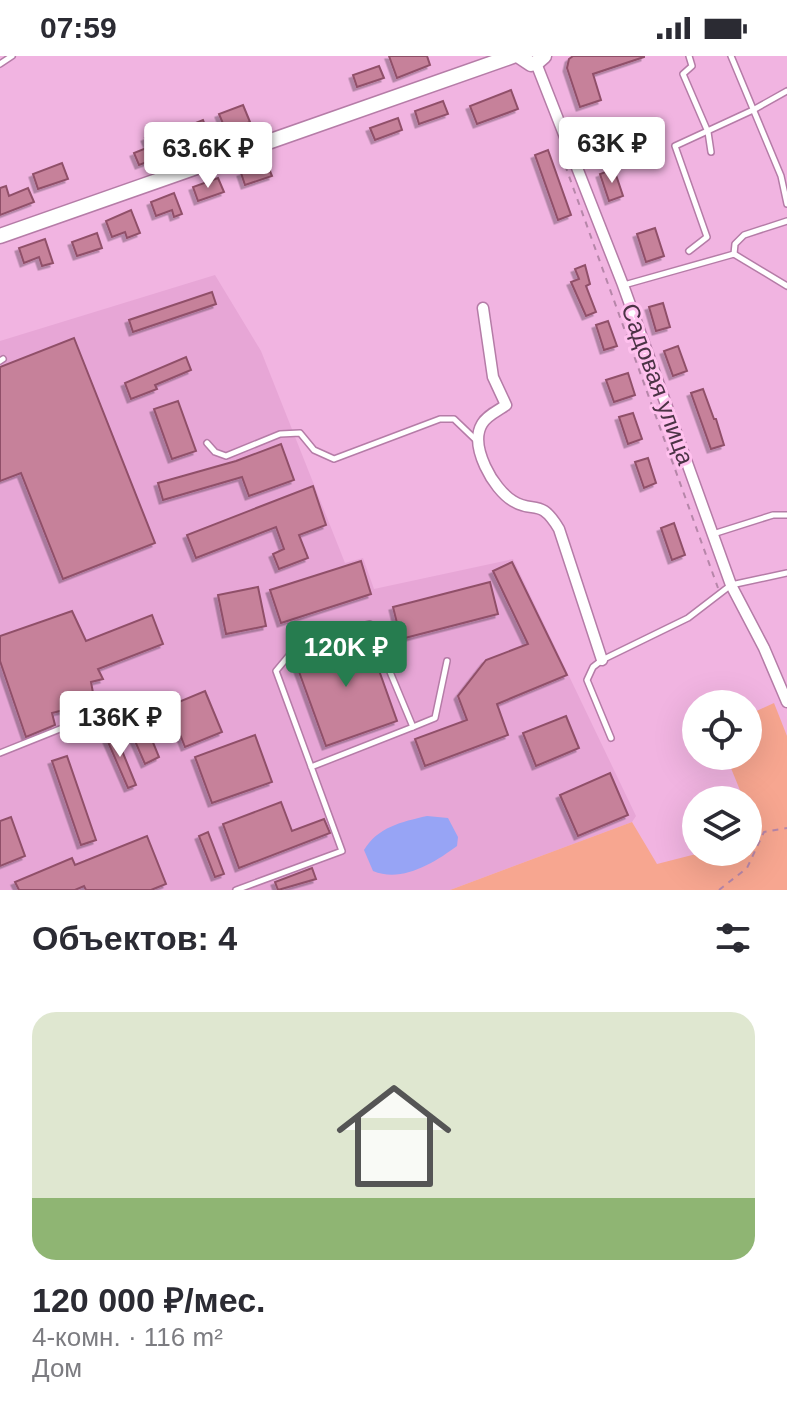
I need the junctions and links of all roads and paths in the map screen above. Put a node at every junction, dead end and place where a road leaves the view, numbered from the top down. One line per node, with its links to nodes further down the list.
1 (12, 56): 6 (lane)
2 (516, 56): 5 (street); 14 (street)
3 (689, 56): 9 (lane)
4 (731, 56): 8 (lane)
5 (540, 59): 17 (street, Садовая улица)
6 (0, 64)
7 (787, 91): 8 (lane)
8 (753, 110): 9 (lane); 12 (lane)
9 (708, 132): 11 (lane); 15 (lane)
10 (559, 150): 26 (path)
11 (711, 152)
12 (787, 204)
13 (787, 221): 16 (lane)
14 (0, 236)
15 (689, 251)
16 (734, 254): 17 (lane); 18 (lane)
17 (623, 285): 23 (street, Садовая улица)
18 (786, 286)
19 (483, 308): 20 (street)
20 (478, 442): 21 (lane); 27 (street)
21 (207, 443)
22 (787, 515): 23 (lane)
23 (712, 534): 25 (street, Садовая улица)
24 (787, 573): 25 (lane)
25 (731, 585): 26 (lane); 29 (street, Садовая улица)
26 (720, 592): 27 (lane)
27 (602, 660): 32 (lane)
28 (447, 661): 31 (lane)
29 (787, 702)
30 (100, 713): 33 (lane)
31 (413, 727): 34 (lane); 34 (lane)
32 (611, 738)
33 (0, 753)
34 (311, 767): 36 (lane)
35 (787, 828): 37 (path)
36 (236, 890)
37 (719, 890)

